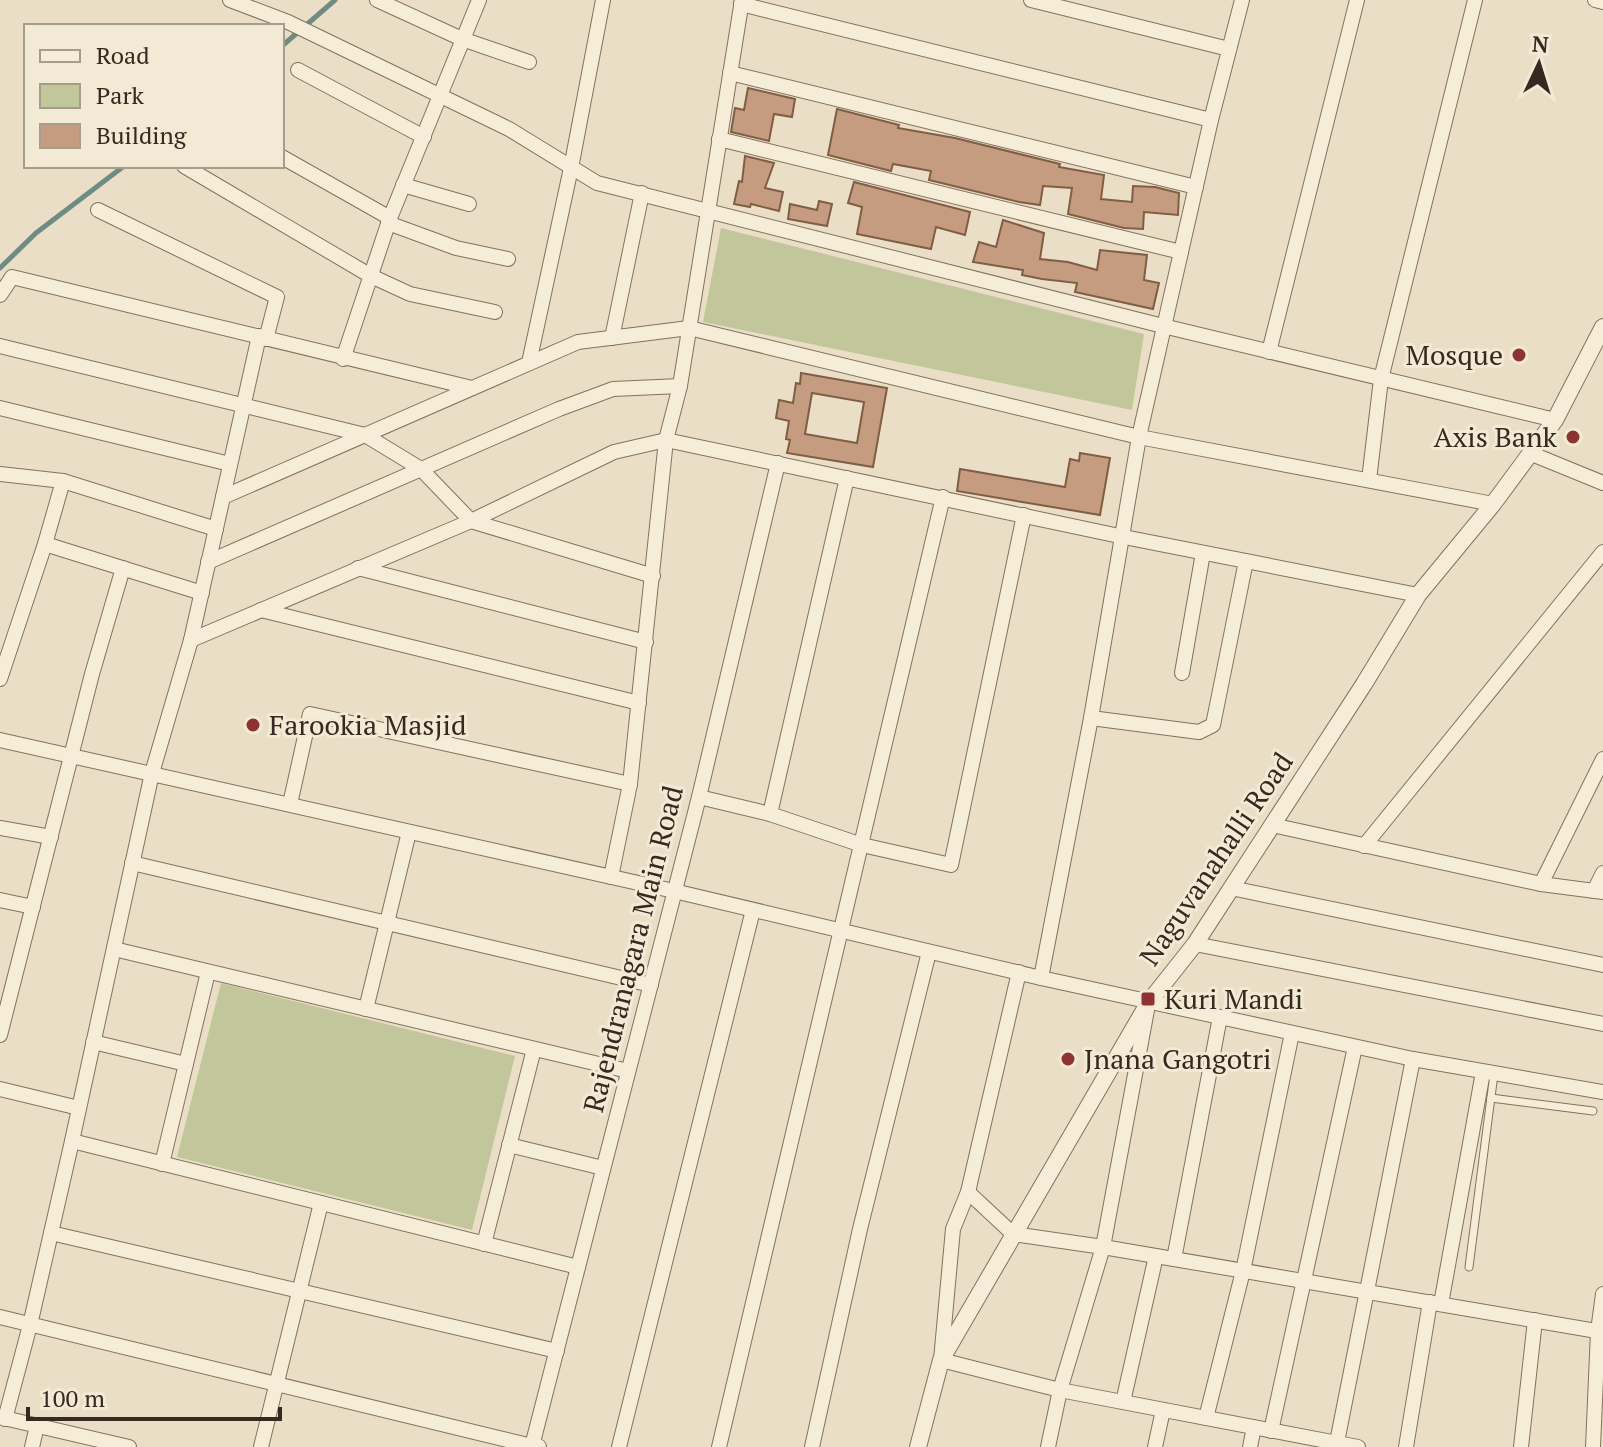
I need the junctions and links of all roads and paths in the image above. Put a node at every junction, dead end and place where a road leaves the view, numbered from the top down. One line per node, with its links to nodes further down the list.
1 (230, 0): 17 (street)
2 (377, 0): 12 (street)
3 (479, 0): 12 (street)
4 (603, 0): 23 (street)
5 (1031, 0): 13 (street)
6 (1242, 0): 13 (street)
7 (1357, 0): 42 (street)
8 (1475, 0): 45 (street)
9 (1595, 0): 11 (street)
10 (742, 2): 16 (street); 18 (street)
11 (1603, 2)
12 (462, 39): 14 (street); 17 (street)
13 (1229, 49): 18 (street)
14 (529, 62)
15 (298, 70): 19 (street)
16 (730, 73): 20 (street); 25 (street)
17 (439, 98): 19 (street); 23 (street)
18 (1211, 120): 25 (street)
19 (424, 137): 24 (street)
20 (719, 139): 28 (street); 31 (street)
21 (284, 158): 30 (street)
22 (187, 168): 33 (street)
23 (571, 168): 26 (street); 44 (street)
24 (403, 185): 27 (street); 30 (street)
25 (1196, 187): 31 (street)
26 (642, 193): 28 (street); 40 (street)
27 (469, 204)
28 (708, 209): 36 (street); 38 (street)
29 (98, 210): 39 (street)
30 (389, 221): 32 (street); 33 (street)
31 (1181, 252): 36 (street)
32 (508, 259)
33 (371, 276): 35 (street); 43 (street)
34 (0, 295): 39 (street)
35 (495, 312)
36 (1163, 326): 42 (street); 52 (street)
37 (1603, 327): 50 (street, Naguvanahalli Road)
38 (689, 328): 40 (street); 46 (street); 52 (street)
39 (262, 338): 43 (street); 48 (street)
40 (612, 338): 44 (street)
41 (0, 346): 48 (street)
42 (1269, 352): 45 (street)
43 (343, 359): 47 (street)
44 (529, 363): 47 (street)
45 (1381, 379): 50 (street); 60 (street)
46 (680, 386): 53 (street); 57 (street)
47 (472, 388): 51 (street)
48 (244, 403): 51 (street); 56 (street)
49 (0, 408): 56 (street)
50 (1555, 420): 54 (street, Naguvanahalli Road)
51 (365, 435): 57 (street); 63 (street)
52 (1139, 437): 60 (street); 69 (street)
53 (666, 440): 55 (street); 67 (street); 77 (street)
54 (1532, 454): 62 (street); 65 (street, Naguvanahalli Road)
55 (778, 463): 59 (street); 92 (street, Rajendranagara Main Road)
56 (230, 464): 63 (street)
57 (421, 469): 67 (street); 74 (street)
58 (0, 474): 61 (street)
59 (847, 478): 64 (street); 94 (street)
60 (1369, 480): 65 (street)
61 (63, 481): 68 (street); 70 (street)
62 (1603, 483)
63 (223, 497): 68 (street)
64 (943, 497): 66 (street); 99 (street)
65 (1493, 504): 79 (street, Naguvanahalli Road)
66 (1024, 515): 69 (street); 99 (street)
67 (471, 521): 76 (street); 77 (street)
68 (216, 529): 74 (street)
69 (1124, 537): 72 (street); 86 (street)
70 (45, 544): 75 (street); 84 (street)
71 (1603, 552): 100 (street)
72 (1203, 553): 73 (street); 83 (street)
73 (1246, 561): 79 (street); 86 (street)
74 (208, 562): 78 (street)
75 (123, 568): 78 (street); 88 (street)
76 (358, 568): 80 (street); 82 (street)
77 (653, 576): 82 (street)
78 (202, 593): 81 (street)
79 (1418, 595): 95 (street, Naguvanahalli Road)
80 (261, 610): 81 (street); 85 (street)
81 (191, 640): 90 (street)
82 (646, 642): 85 (street)
83 (1182, 673)
84 (0, 679)
85 (639, 703): 91 (street)
86 (1091, 718): 119 (street)
87 (0, 740): 88 (street)
88 (73, 756): 90 (street); 98 (street)
89 (1603, 759): 104 (street)
90 (152, 773): 93 (street); 101 (street)
91 (630, 784): 93 (street); 103 (street)
92 (699, 797): 94 (street); 106 (street, Rajendranagara Main Road)
93 (290, 804): 97 (street)
94 (770, 814): 99 (street)
95 (1272, 825): 100 (street); 105 (street, Naguvanahalli Road)
96 (0, 828): 98 (street)
97 (409, 832): 103 (street); 111 (street)
98 (51, 837): 109 (street)
99 (862, 845): 112 (street)
100 (1364, 846): 104 (street)
101 (132, 863): 111 (street); 114 (street)
102 (1603, 873): 107 (street)
103 (611, 877): 106 (street)
104 (1541, 884): 107 (street)
105 (1231, 888): 113 (street, Naguvanahalli Road); 116 (street)
106 (674, 891): 110 (street); 120 (street, Rajendranagara Main Road)
107 (1598, 892)
108 (0, 900): 109 (street)
109 (33, 907): 126 (street)
110 (753, 910): 112 (street); 179 (street)
111 (387, 923): 120 (street); 122 (street)
112 (840, 931): 115 (street); 180 (street)
113 (1195, 944): 121 (street, Naguvanahalli Road); 124 (street)
114 (114, 949): 117 (street); 127 (street)
115 (929, 952): 118 (street); 181 (street)
116 (1603, 965)
117 (208, 972): 122 (street); 131 (street)
118 (1019, 972): 119 (street); 143 (street)
119 (1041, 978): 121 (street)
120 (651, 985): 132 (street, Rajendranagara Main Road)
121 (1149, 1002): 123 (street); 146 (street, Naguvanahalli Road); 148 (street)
122 (366, 1009): 129 (street)
123 (1220, 1017): 125 (street); 150 (street)
124 (1603, 1024)
125 (1292, 1033): 128 (street); 153 (street)
126 (0, 1035)
127 (93, 1042): 131 (street); 137 (street)
128 (1355, 1047): 130 (street); 154 (street)
129 (534, 1049): 132 (street); 140 (street)
130 (1413, 1059): 133 (street); 156 (street)
131 (186, 1064): 141 (street)
132 (628, 1071): 142 (street, Rajendranagara Main Road)
133 (1488, 1073): 135 (street); 136 (lane); 158 (street)
134 (0, 1089): 137 (street)
135 (1603, 1092)
136 (1491, 1098): 138 (lane); 152 (lane)
137 (79, 1108): 139 (street)
138 (1593, 1111)
139 (72, 1141): 141 (street); 145 (street)
140 (509, 1145): 142 (street); 147 (street)
141 (162, 1164): 144 (street)
142 (603, 1168): 151 (street, Rajendranagara Main Road)
143 (968, 1192): 146 (street); 164 (street)
144 (321, 1203): 147 (street); 155 (street)
145 (51, 1233): 155 (street); 161 (street)
146 (1013, 1234): 148 (street); 164 (street, Naguvanahalli Road)
147 (484, 1244): 151 (street)
148 (1103, 1247): 149 (street); 166 (street)
149 (1156, 1256): 150 (street); 167 (street)
150 (1174, 1259): 153 (street)
151 (578, 1267): 163 (street, Rajendranagara Main Road)
152 (1469, 1267)
153 (1243, 1271): 154 (street); 170 (street)
154 (1303, 1281): 156 (street); 173 (street)
155 (299, 1291): 163 (street); 165 (street)
156 (1368, 1292): 158 (street); 174 (street)
157 (1603, 1294): 162 (street)
158 (1435, 1303): 160 (street); 187 (street)
159 (0, 1317): 161 (street)
160 (1535, 1320): 162 (street); 188 (street)
161 (30, 1325): 165 (street); 169 (street)
162 (1600, 1331): 189 (street)
163 (557, 1351): 178 (street, Rajendranagara Main Road)
164 (941, 1360): 166 (street); 182 (street, Naguvanahalli Road)
165 (276, 1384): 177 (street); 178 (street)
166 (1060, 1390): 167 (street); 183 (street)
167 (1123, 1402): 168 (street)
168 (1163, 1410): 170 (street); 184 (street)
169 (3, 1418): 171 (street)
170 (1206, 1418): 172 (street)
171 (37, 1426): 175 (street); 176 (street)
172 (1254, 1427): 173 (street); 185 (street)
173 (1271, 1431): 174 (street)
174 (1336, 1445): 186 (street)
175 (32, 1447)
176 (129, 1447)
177 (261, 1447)
178 (534, 1447)
179 (619, 1447)
180 (719, 1447)
181 (812, 1447)
182 (918, 1447)
183 (1048, 1447)
184 (1155, 1447)
185 (1250, 1447)
186 (1358, 1447)
187 (1406, 1447)
188 (1521, 1447)
189 (1593, 1447)

